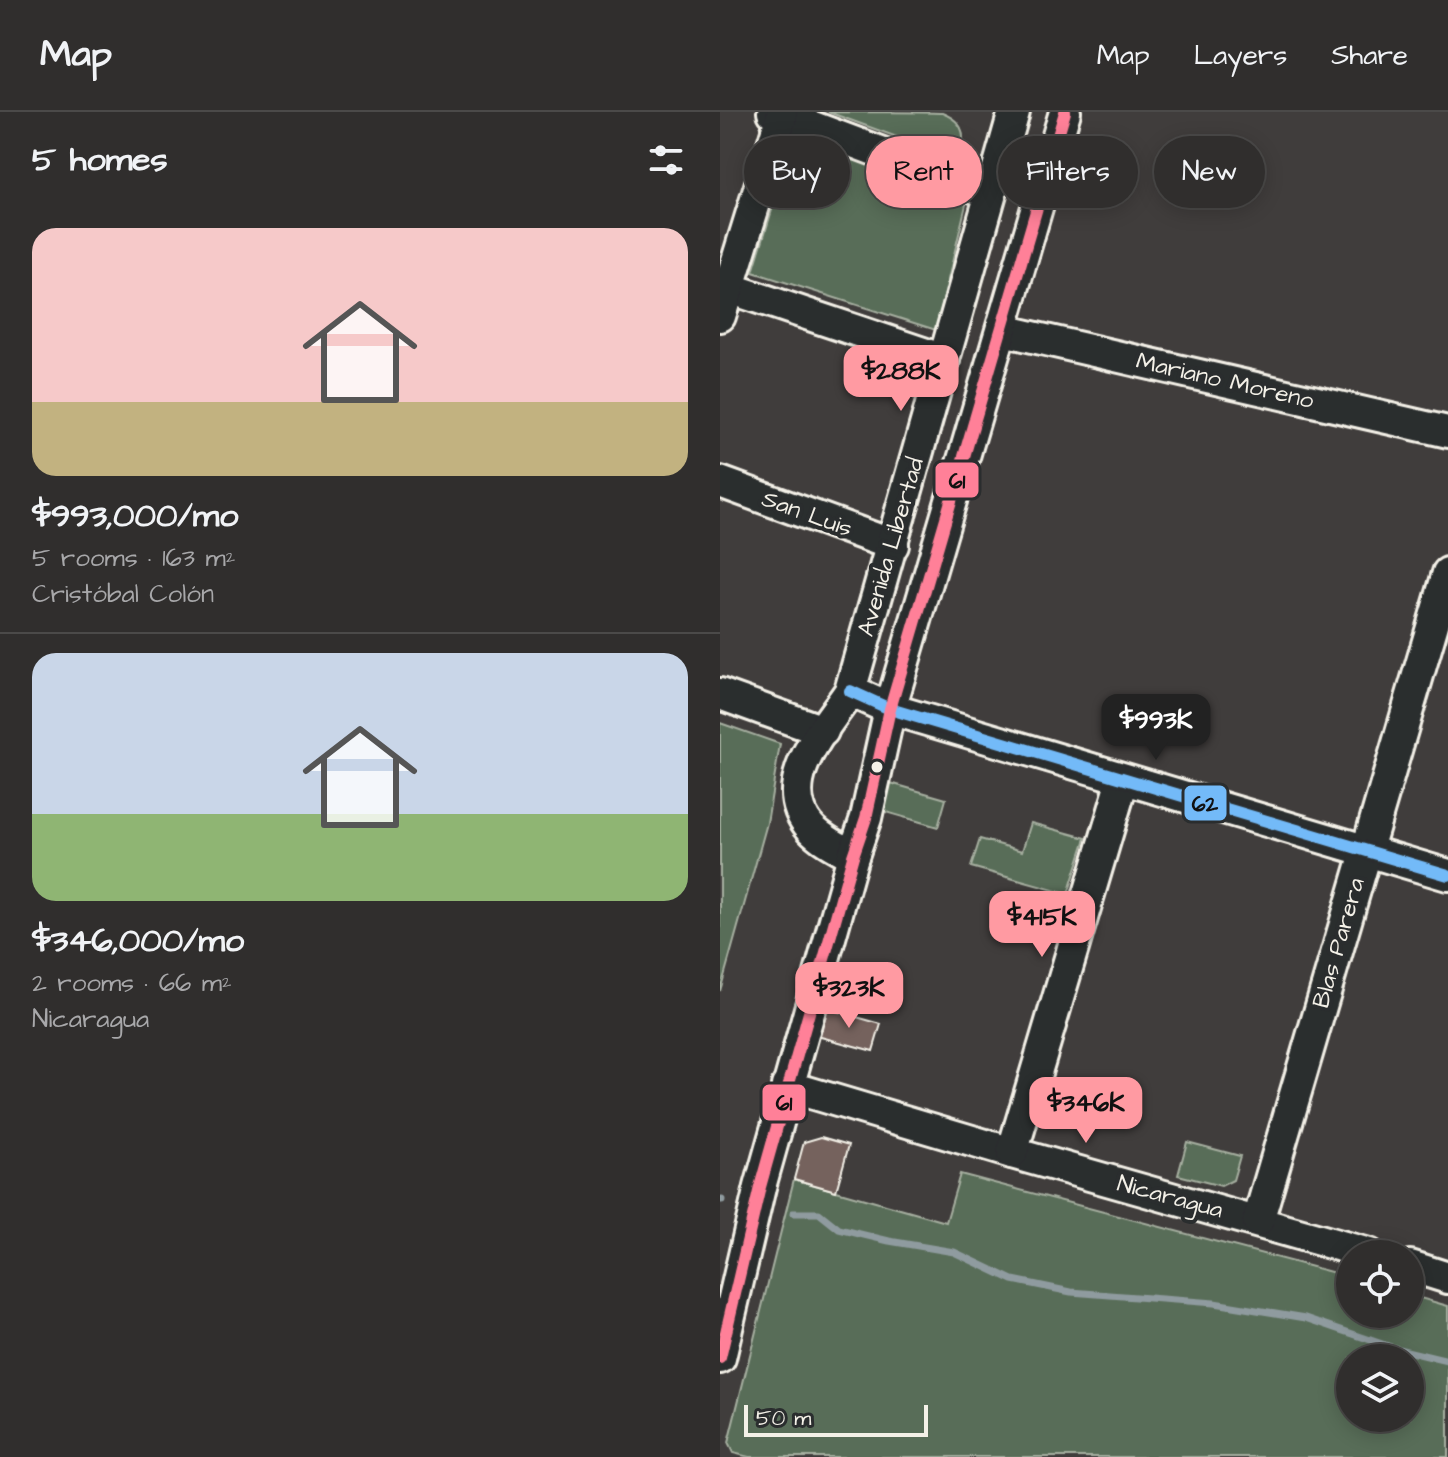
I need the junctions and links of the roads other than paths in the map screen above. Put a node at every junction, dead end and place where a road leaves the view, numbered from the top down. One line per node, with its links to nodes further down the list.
1 (1014, 112): 4 (street, Avenida Libertad)
2 (1065, 112): 6 (street, Avenida Libertad)
3 (777, 114): 4 (street); 5 (street)
4 (989, 193): 7 (street, Avenida Libertad)
5 (723, 297): 7 (street)
6 (1002, 330): 8 (street, Mariano Moreno); 14 (street, Avenida Libertad)
7 (944, 360): 10 (street, Avenida Libertad)
8 (1448, 432)
9 (720, 482): 10 (street, San Luis)
10 (893, 545): 12 (street, Avenida Libertad)
11 (1445, 592): 17 (street, Blas Parera)
12 (850, 691): 14 (street); 15 (street, Avenida Libertad)
13 (720, 694): 15 (street)
14 (890, 709): 16 (street); 18 (street, Avenida Libertad)
15 (823, 731): 18 (street, Avenida Libertad)
16 (1123, 780): 17 (street); 21 (street)
17 (1366, 852): 19 (street); 22 (street, Blas Parera)
18 (853, 856): 20 (street, Avenida Libertad)
19 (1448, 875)
20 (787, 1086): 21 (street, Nicaragua); 26 (street, Avenida Libertad)
21 (1012, 1153): 22 (street, Nicaragua)
22 (1258, 1221): 23 (street, Nicaragua)
23 (1336, 1244)
24 (1424, 1270): 25 (street)
25 (1448, 1278)
26 (720, 1358)

